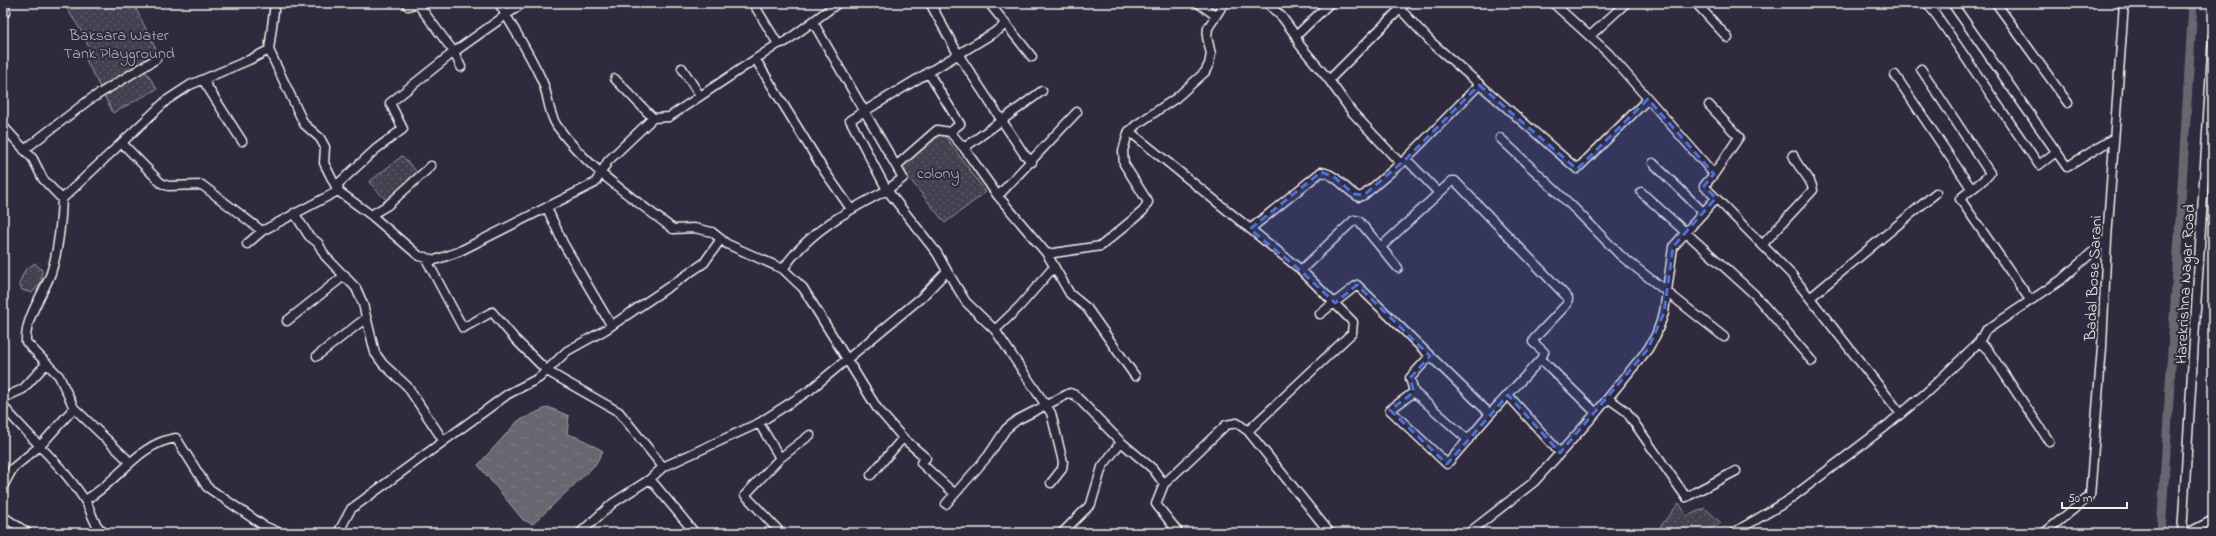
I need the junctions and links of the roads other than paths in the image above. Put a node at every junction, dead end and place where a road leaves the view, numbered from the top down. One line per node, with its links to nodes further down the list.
1 (275, 3): 30 (street)
2 (499, 3): 21 (street)
3 (523, 3): 21 (street)
4 (753, 3): 29 (street)
5 (838, 3): 23 (street)
6 (930, 3): 32 (street)
7 (989, 3): 24 (street)
8 (1198, 3): 22 (street)
9 (1224, 3): 22 (street)
10 (1267, 3): 25 (street)
11 (1330, 3): 25 (street)
12 (1553, 3): 26 (street)
13 (1626, 3): 26 (street)
14 (1696, 3): 28 (street)
15 (1927, 3): 63 (street)
16 (1996, 3): 48 (street)
17 (2124, 3): 58 (street, Badal Bose Sarani)
18 (414, 4): 31 (street)
19 (1954, 4): 63 (street)
20 (1403, 6): 43 (street); 44 (street)
21 (505, 15): 31 (street); 70 (street)
22 (1216, 15): 55 (street)
23 (813, 22): 29 (street); 50 (street)
24 (1005, 23): 32 (street); 33 (street)
25 (1296, 36): 43 (street)
26 (1590, 36): 47 (street)
27 (2213, 36): 170 (street, Harekrishna Nagar Road)
28 (1728, 38)
29 (778, 44): 35 (street)
30 (269, 50): 42 (street); 74 (street)
31 (454, 52): 36 (street); 74 (street)
32 (958, 54): 39 (street); 53 (street)
33 (1032, 57)
34 (156, 59): 62 (street)
35 (756, 60): 46 (street); 82 (street)
36 (461, 67)
37 (682, 68): 46 (street)
38 (1921, 69): 72 (street)
39 (928, 72): 50 (street); 56 (street)
40 (1895, 75): 72 (street)
41 (615, 79): 52 (street)
42 (203, 80): 59 (street); 60 (street)
43 (1329, 80): 66 (street)
44 (1479, 85): 47 (street); 66 (street)
45 (1042, 91): 53 (street)
46 (700, 96): 52 (street)
47 (1648, 99): 71 (street)
48 (2068, 103)
49 (1709, 105): 71 (street)
50 (864, 110): 69 (street); 73 (street)
51 (1077, 112): 65 (street)
52 (653, 118): 70 (street)
53 (1001, 120): 61 (street); 65 (street)
54 (3, 126): 62 (street)
55 (1129, 131): 86 (street); 94 (street)
56 (950, 132): 61 (street); 69 (street)
57 (1500, 138): 102 (street)
58 (2114, 138): 63 (street); 90 (street, Badal Bose Sarani)
59 (242, 141)
60 (123, 144): 80 (street); 87 (street)
61 (964, 148): 78 (street)
62 (24, 150): 80 (street)
63 (2056, 152)
64 (1793, 154): 92 (street)
65 (1032, 162): 78 (street)
66 (1404, 162): 76 (street); 86 (street)
67 (1654, 164): 84 (street)
68 (431, 166): 85 (street)
69 (896, 166): 73 (street)
70 (602, 174): 81 (street); 89 (street)
71 (1714, 174): 79 (street)
72 (1972, 188): 104 (street)
73 (887, 190): 82 (street); 100 (street)
74 (338, 191): 83 (street); 85 (street)
75 (1641, 192): 88 (street)
76 (1439, 193): 93 (street); 115 (street)
77 (1936, 193): 103 (street)
78 (998, 196): 94 (street)
79 (1716, 198): 84 (street); 92 (street)
80 (62, 199): 118 (street)
81 (546, 208): 95 (street); 109 (street)
82 (850, 209): 98 (street)
83 (294, 212): 87 (street); 101 (street)
84 (1704, 213): 88 (street)
85 (371, 215): 95 (street)
86 (1250, 229): 99 (street)
87 (262, 230): 91 (street)
88 (1687, 232): 102 (street); 117 (street)
89 (721, 239): 98 (street); 109 (street)
90 (2108, 239): 104 (street); 169 (street, Badal Bose Sarani)
91 (247, 244)
92 (1763, 244): 103 (street)
93 (1380, 247): 97 (street); 99 (street)
94 (1047, 254): 96 (street)
95 (426, 258): 119 (street)
96 (1054, 267): 110 (street); 120 (street)
97 (1398, 268)
98 (783, 269): 116 (street)
99 (1301, 270): 105 (street)
100 (947, 271): 110 (street); 116 (street)
101 (345, 275): 107 (street); 108 (street)
102 (1666, 293): 111 (street); 124 (street)
103 (1810, 298): 130 (street)
104 (2030, 300): 112 (street)
105 (1335, 303): 106 (street); 114 (street); 132 (street)
106 (1320, 314)
107 (366, 318): 113 (street); 135 (street)
108 (287, 321)
109 (611, 326): 119 (street)
110 (995, 330): 126 (street)
111 (1724, 337)
112 (1979, 342): 130 (street); 137 (street)
113 (317, 356)
114 (1430, 356): 121 (street); 129 (street)
115 (1541, 359): 122 (street); 128 (street)
116 (846, 360): 131 (street); 134 (street)
117 (1812, 361)
118 (47, 363): 123 (street); 127 (street)
119 (547, 371): 135 (street); 143 (street)
120 (1135, 376)
121 (1414, 392): 136 (street); 136 (street)
122 (1508, 395): 129 (street); 140 (street)
123 (3, 398)
124 (1608, 399): 128 (street); 144 (street)
125 (3, 406): 139 (street)
126 (1046, 406): 138 (street); 148 (street); 151 (street)
127 (74, 408): 139 (street); 142 (street)
128 (1596, 413): 140 (street)
129 (1490, 414): 136 (street)
130 (1901, 414): 168 (street)
131 (758, 424): 141 (street); 143 (street)
132 (1248, 431): 149 (street); 166 (street)
133 (810, 435): 141 (street)
134 (903, 438): 146 (street); 151 (street)
135 (443, 440): 160 (street)
136 (1468, 440)
137 (2049, 441)
138 (1121, 442): 149 (street); 164 (street)
139 (40, 445): 145 (street); 152 (street)
140 (1560, 453): 167 (street)
141 (780, 458): 163 (street)
142 (130, 462): 152 (street); 156 (street)
143 (663, 467): 147 (street)
144 (1736, 471)
145 (5, 475): 150 (street)
146 (872, 475)
147 (650, 479): 161 (street); 162 (street)
148 (1051, 484)
149 (1164, 484): 165 (street)
150 (3, 486)
151 (954, 494): 153 (street)
152 (85, 500): 158 (street)
153 (946, 504)
154 (3, 516): 157 (street)
155 (2213, 520): 171 (street)
156 (262, 529): 159 (street)
157 (28, 533)
158 (104, 533)
159 (280, 533)
160 (338, 533)
161 (580, 533)
162 (695, 533)
163 (781, 533)
164 (1062, 533)
165 (1179, 533)
166 (1330, 533)
167 (1472, 533)
168 (1733, 533)
169 (2044, 533)
170 (2182, 533)
171 (2188, 533)

